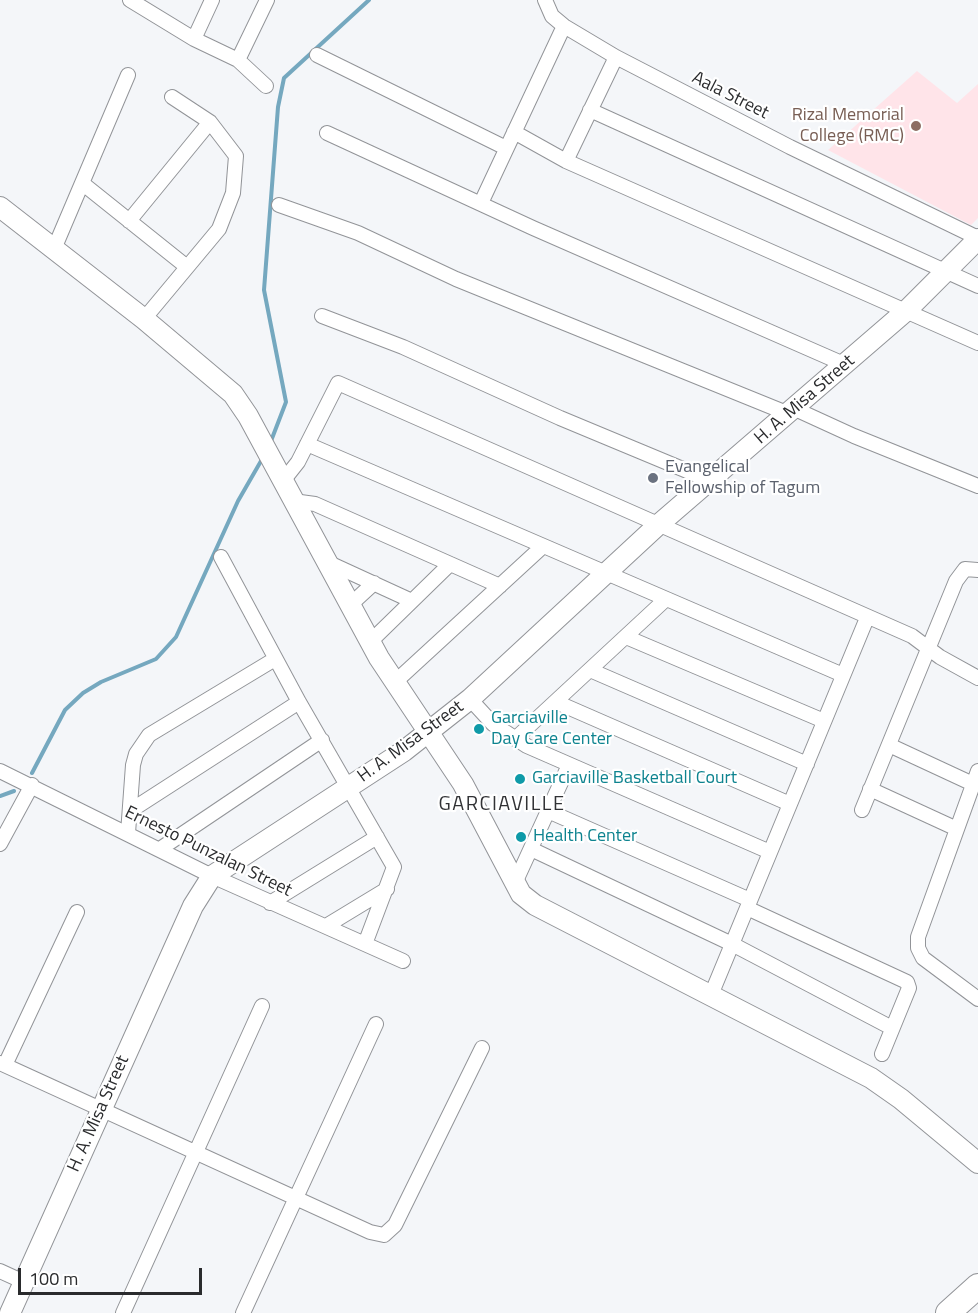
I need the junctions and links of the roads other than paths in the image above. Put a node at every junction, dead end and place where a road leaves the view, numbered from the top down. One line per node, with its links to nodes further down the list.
1 (130, 0): 6 (street)
2 (158, 0): 6 (street)
3 (212, 0): 8 (street)
4 (267, 0): 11 (street)
5 (545, 0): 7 (street, Aala Street)
6 (152, 13): 8 (street)
7 (564, 26): 10 (street, Aala Street); 17 (street)
8 (194, 39): 11 (street)
9 (317, 55): 19 (street)
10 (616, 57): 15 (street); 26 (street, Aala Street)
11 (238, 60): 13 (street)
12 (128, 75): 21 (street)
13 (266, 86)
14 (172, 97): 16 (street)
15 (590, 110): 20 (street); 29 (street)
16 (210, 122): 25 (street); 28 (street)
17 (513, 132): 19 (street); 20 (street)
18 (327, 133): 22 (street)
19 (506, 148): 22 (street)
20 (566, 161): 31 (street)
21 (82, 183): 25 (street); 27 (street)
22 (481, 203): 35 (street)
23 (279, 205): 36 (street)
24 (0, 207): 27 (street)
25 (129, 221): 28 (street)
26 (978, 239): 29 (street, H. A. Misa Street)
27 (54, 249): 33 (street)
28 (187, 267): 33 (street)
29 (946, 271): 30 (street); 31 (street, H. A. Misa Street)
30 (978, 286)
31 (906, 311): 34 (street); 35 (street, H. A. Misa Street)
32 (322, 316): 38 (street)
33 (144, 319): 39 (street)
34 (978, 343)
35 (846, 365): 36 (street, H. A. Misa Street)
36 (792, 411): 38 (street, H. A. Misa Street); 40 (street)
37 (307, 444): 39 (street); 42 (street); 43 (street)
38 (709, 480): 42 (street, H. A. Misa Street)
39 (283, 482): 41 (street)
40 (978, 486)
41 (293, 501): 45 (street); 46 (street)
42 (658, 525): 48 (street, H. A. Misa Street); 54 (street)
43 (542, 547): 48 (street); 50 (street)
44 (221, 557): 58 (street)
45 (327, 562): 49 (street); 53 (street)
46 (450, 564): 50 (street); 52 (street)
47 (978, 570): 57 (street)
48 (606, 574): 51 (street); 63 (street, H. A. Misa Street)
49 (374, 583): 52 (street); 53 (street)
50 (500, 586): 62 (street)
51 (666, 599): 55 (street); 60 (street)
52 (412, 601): 56 (street)
53 (349, 606): 56 (street)
54 (867, 618): 57 (street); 60 (street)
55 (626, 637): 59 (street); 66 (street)
56 (370, 642): 62 (street)
57 (929, 648): 61 (street); 70 (street)
58 (275, 659): 64 (street); 80 (street)
59 (590, 670): 65 (street); 71 (street)
60 (843, 675): 66 (street)
61 (978, 678)
62 (394, 683): 67 (street)
63 (470, 699): 67 (street, H. A. Misa Street); 69 (street)
64 (299, 702): 68 (street); 80 (street)
65 (556, 702): 69 (street); 78 (street)
66 (824, 721): 71 (street)
67 (429, 733): 76 (street, H. A. Misa Street); 90 (street)
68 (321, 740): 76 (street); 86 (street)
69 (515, 740): 72 (street)
70 (889, 745): 74 (street); 77 (street)
71 (807, 764): 78 (street)
72 (569, 765): 81 (street); 88 (street)
73 (0, 771): 75 (street, Ernesto Punzalan Street)
74 (976, 777): 82 (street)
75 (32, 785): 83 (street, Ernesto Punzalan Street); 85 (street)
76 (348, 787): 84 (street); 89 (street, H. A. Misa Street)
77 (870, 789): 79 (street); 82 (street)
78 (790, 804): 88 (street)
79 (862, 810)
80 (130, 811): 83 (street)
81 (548, 811): 87 (street); 93 (street)
82 (957, 829): 100 (street)
83 (128, 833): 86 (street, Ernesto Punzalan Street)
84 (377, 837): 91 (street); 92 (street)
85 (0, 844)
86 (160, 849): 89 (street, Ernesto Punzalan Street)
87 (531, 849): 90 (street); 97 (street)
88 (770, 852): 93 (street)
89 (212, 876): 92 (street, Ernesto Punzalan Street); 107 (street, H. A. Misa Street)
90 (515, 883): 99 (street)
91 (387, 889): 95 (street); 96 (street)
92 (270, 903): 95 (street, Ernesto Punzalan Street)
93 (748, 904): 97 (street); 103 (street)
94 (77, 912): 106 (street)
95 (326, 926): 96 (street, Ernesto Punzalan Street)
96 (364, 944): 98 (street, Ernesto Punzalan Street)
97 (732, 944): 99 (street); 103 (street)
98 (403, 961)
99 (711, 995): 109 (street)
100 (978, 999)
101 (262, 1006): 108 (street)
102 (376, 1024): 110 (street)
103 (892, 1028): 105 (street)
104 (482, 1048): 110 (street)
105 (882, 1054)
106 (2, 1064): 107 (street)
107 (101, 1108): 108 (street); 112 (street, H. A. Misa Street)
108 (196, 1152): 110 (street); 115 (street)
109 (978, 1163)
110 (296, 1197): 116 (street)
111 (0, 1271): 112 (street)
112 (24, 1282): 114 (street, H. A. Misa Street)
113 (978, 1286): 117 (highway)
114 (10, 1313)
115 (123, 1313)
116 (243, 1313)
117 (948, 1313)

